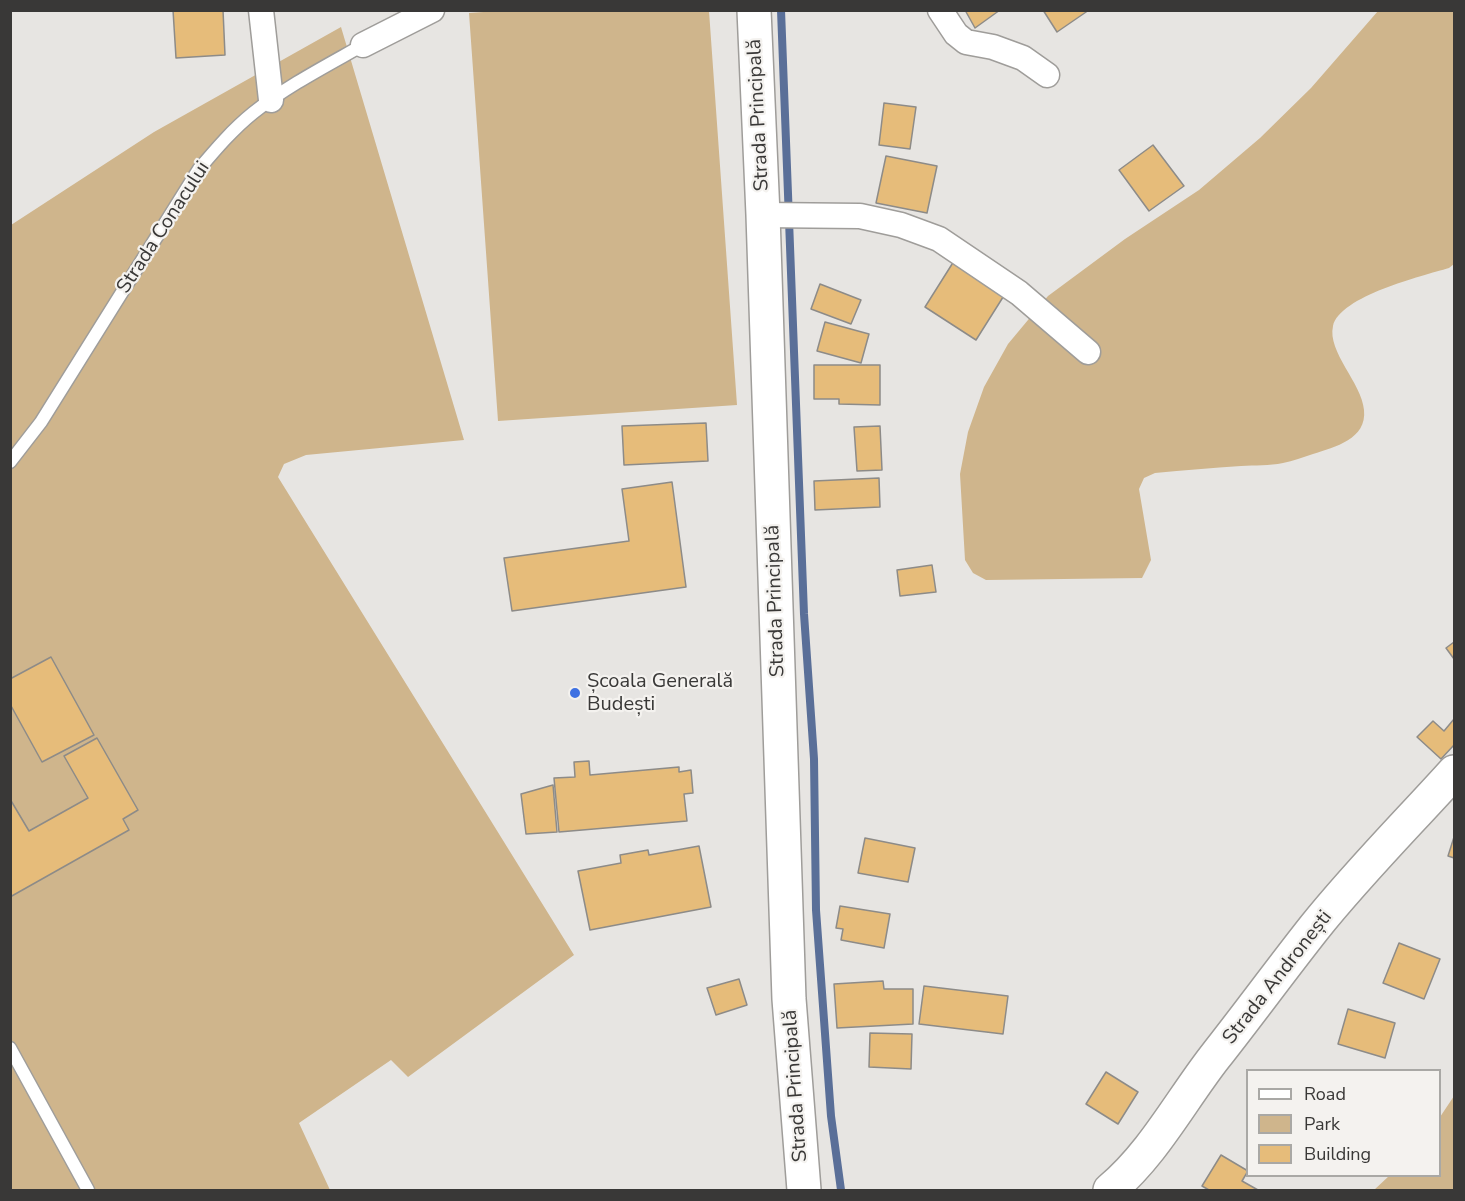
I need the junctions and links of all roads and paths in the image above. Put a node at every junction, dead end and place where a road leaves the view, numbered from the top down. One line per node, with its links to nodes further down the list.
1 (261, 10): 7 (street)
2 (432, 10): 5 (street, Strada Conacului)
3 (754, 10): 8 (main road, Strada Principală)
4 (940, 10): 6 (street)
5 (363, 45): 7 (lane, Strada Conacului)
6 (1047, 75)
7 (272, 100): 10 (lane, Strada Conacului)
8 (767, 215): 9 (street); 14 (main road, Strada Principală)
9 (1088, 352)
10 (10, 462)
11 (1455, 772): 15 (main road, Strada Andronești)
12 (10, 1048): 13 (lane)
13 (88, 1191)
14 (804, 1191)
15 (1110, 1191)

